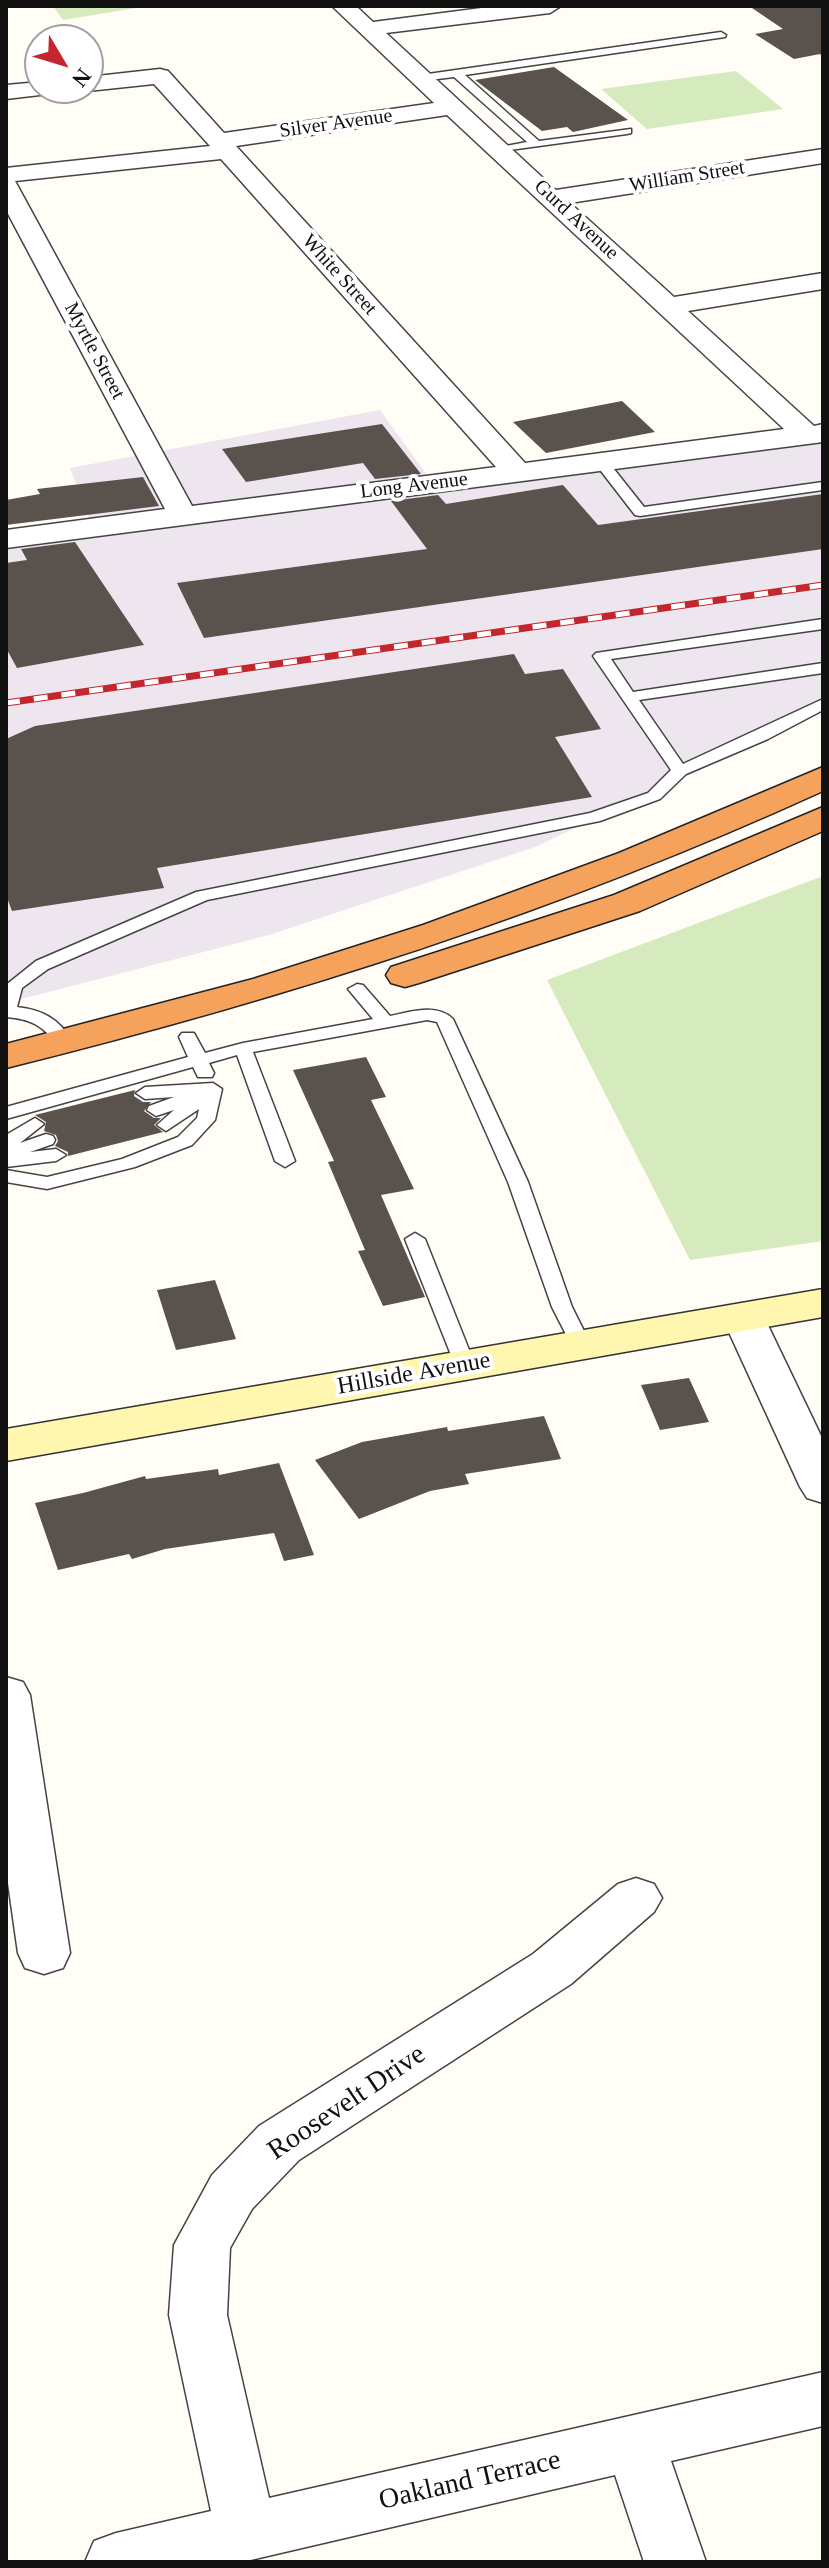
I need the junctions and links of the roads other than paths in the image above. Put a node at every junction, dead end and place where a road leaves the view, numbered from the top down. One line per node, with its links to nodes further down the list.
1 (343, 6): 3 (street, Gurd Avenue)
2 (550, 6): 3 (street)
3 (368, 29): 6 (street, Gurd Avenue)
4 (721, 35): 5 (lane)
5 (456, 73): 6 (lane); 10 (lane)
6 (421, 78): 8 (street, Gurd Avenue)
7 (104, 82): 11 (street, White Street)
8 (452, 107): 11 (street, Silver Avenue); 12 (street, Gurd Avenue)
9 (627, 131): 10 (lane)
10 (536, 144): 12 (lane)
11 (223, 146): 14 (street, Silver Avenue); 21 (street, White Street)
12 (499, 150): 16 (street, Gurd Avenue)
13 (823, 156): 16 (street, William Street)
14 (6, 175)
15 (6, 186): 23 (street, Myrtle Street)
16 (551, 198): 18 (street, Gurd Avenue)
17 (823, 281): 18 (street)
18 (669, 306): 19 (street, Gurd Avenue)
19 (815, 434): 20 (street, Long Avenue)
20 (601, 462): 21 (street, Long Avenue); 22 (lane)
21 (518, 473): 23 (street, Long Avenue)
22 (823, 486)
23 (183, 516): 24 (street, Long Avenue)
24 (6, 539)
25 (823, 624): 27 (lane)
26 (823, 668): 27 (lane)
27 (629, 697): 29 (lane)
28 (823, 704): 29 (lane)
29 (680, 771): 33 (lane)
30 (823, 778): 35 (highway)
31 (823, 818): 32 (highway)
32 (357, 989): 34 (lane); 37 (highway)
33 (6, 1012): 35 (lane)
34 (385, 1021): 36 (lane); 53 (lane)
35 (63, 1041): 38 (highway)
36 (243, 1048): 37 (lane); 48 (lane)
37 (194, 1049): 39 (highway); 40 (lane); 42 (lane)
38 (6, 1056)
39 (6, 1085)
40 (213, 1089): 41 (lane); 43 (lane); 49 (lane)
41 (145, 1093)
42 (6, 1113)
43 (161, 1118)
44 (45, 1140): 45 (lane); 46 (lane); 47 (lane)
45 (6, 1144)
46 (6, 1154)
47 (6, 1161)
48 (285, 1161)
49 (6, 1176)
50 (415, 1239): 54 (lane)
51 (823, 1303): 52 (main road, Hillside Avenue)
52 (743, 1317): 53 (main road, Hillside Avenue); 56 (street)
53 (581, 1345): 54 (main road, Hillside Avenue)
54 (465, 1365): 55 (main road, Hillside Avenue)
55 (6, 1445)
56 (823, 1487)
57 (6, 1695): 59 (street)
58 (636, 1898): 62 (street, Roosevelt Drive)
59 (44, 1953)
60 (823, 2399): 61 (street, Oakland Terrace)
61 (635, 2443): 62 (street, Oakland Terrace); 64 (street)
62 (246, 2532): 63 (street, Oakland Terrace)
63 (116, 2562)
64 (675, 2562)

